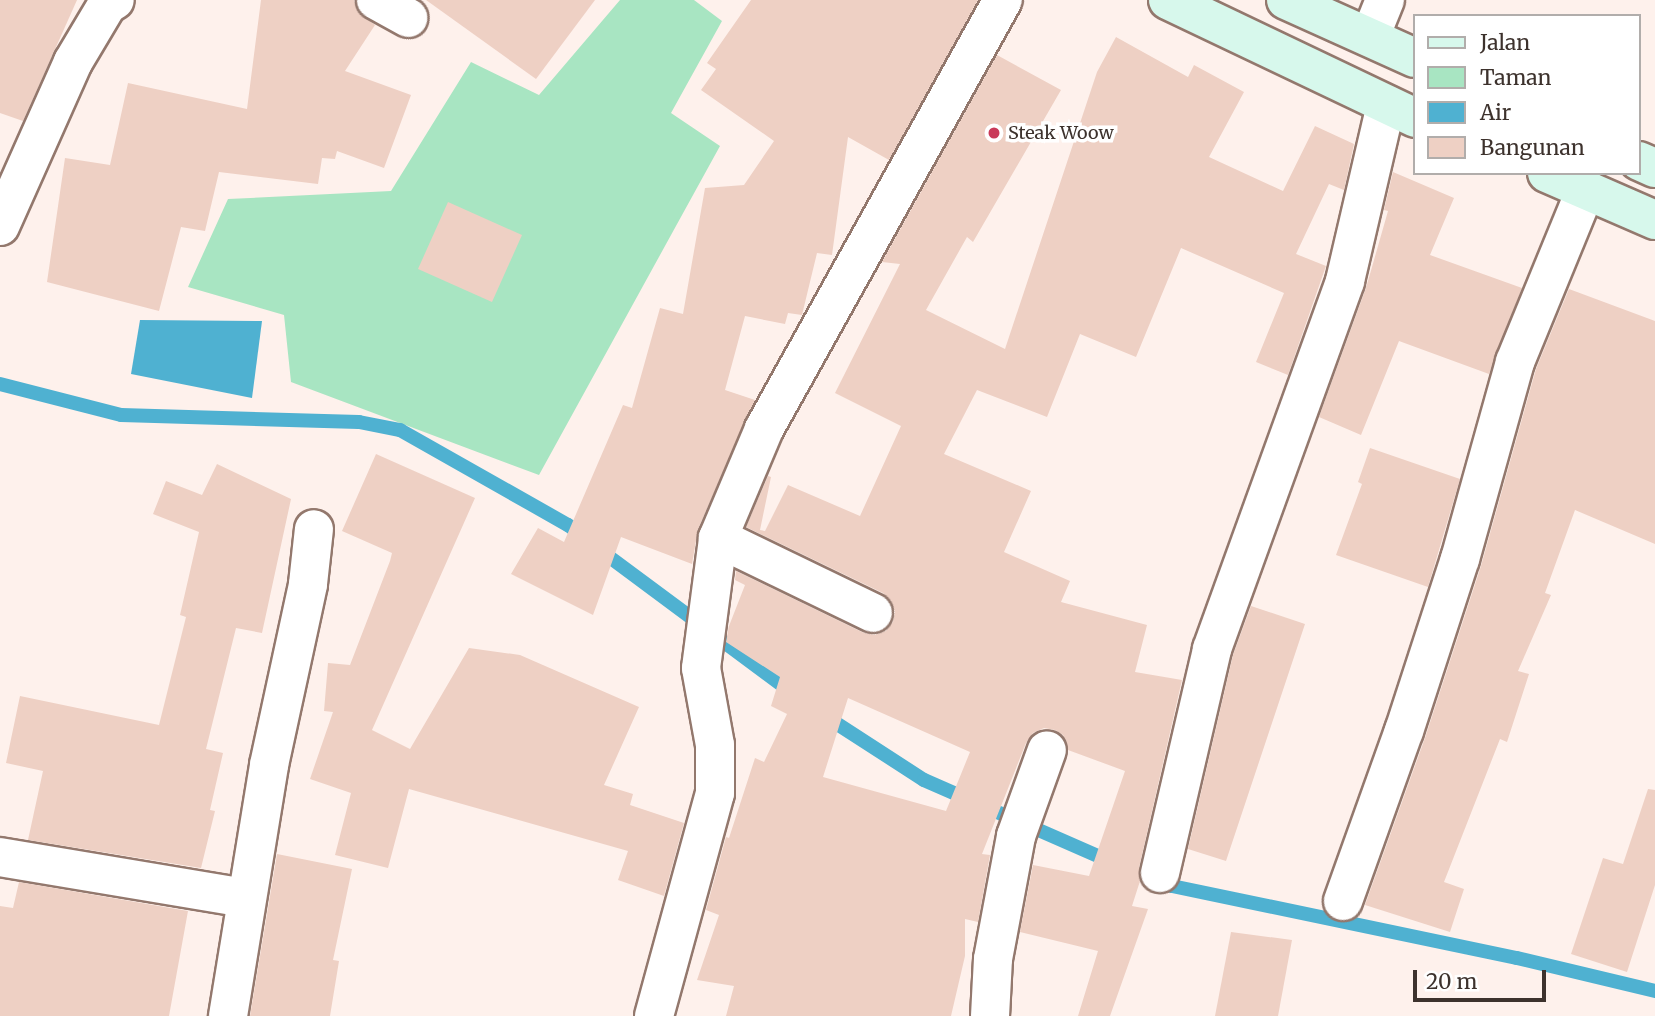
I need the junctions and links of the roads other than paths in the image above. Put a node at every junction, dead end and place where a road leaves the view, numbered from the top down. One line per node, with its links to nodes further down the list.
1 (1003, 0): 14 (street)
2 (1168, 0): 8 (street)
3 (1286, 0): 6 (street)
4 (1385, 0): 6 (street)
5 (107, 2): 12 (street)
6 (1370, 37): 7 (street)
7 (1414, 58)
8 (1401, 111): 18 (street)
9 (1553, 175): 10 (street)
10 (1586, 189): 11 (street); 20 (street)
11 (1655, 220)
12 (0, 226)
13 (314, 529): 19 (street)
14 (718, 537): 15 (street); 22 (street)
15 (873, 612)
16 (1047, 750): 23 (street)
17 (0, 857): 19 (street)
18 (1160, 873)
19 (246, 898): 21 (street)
20 (1343, 901)
21 (228, 1016)
22 (654, 1016)
23 (990, 1016)

